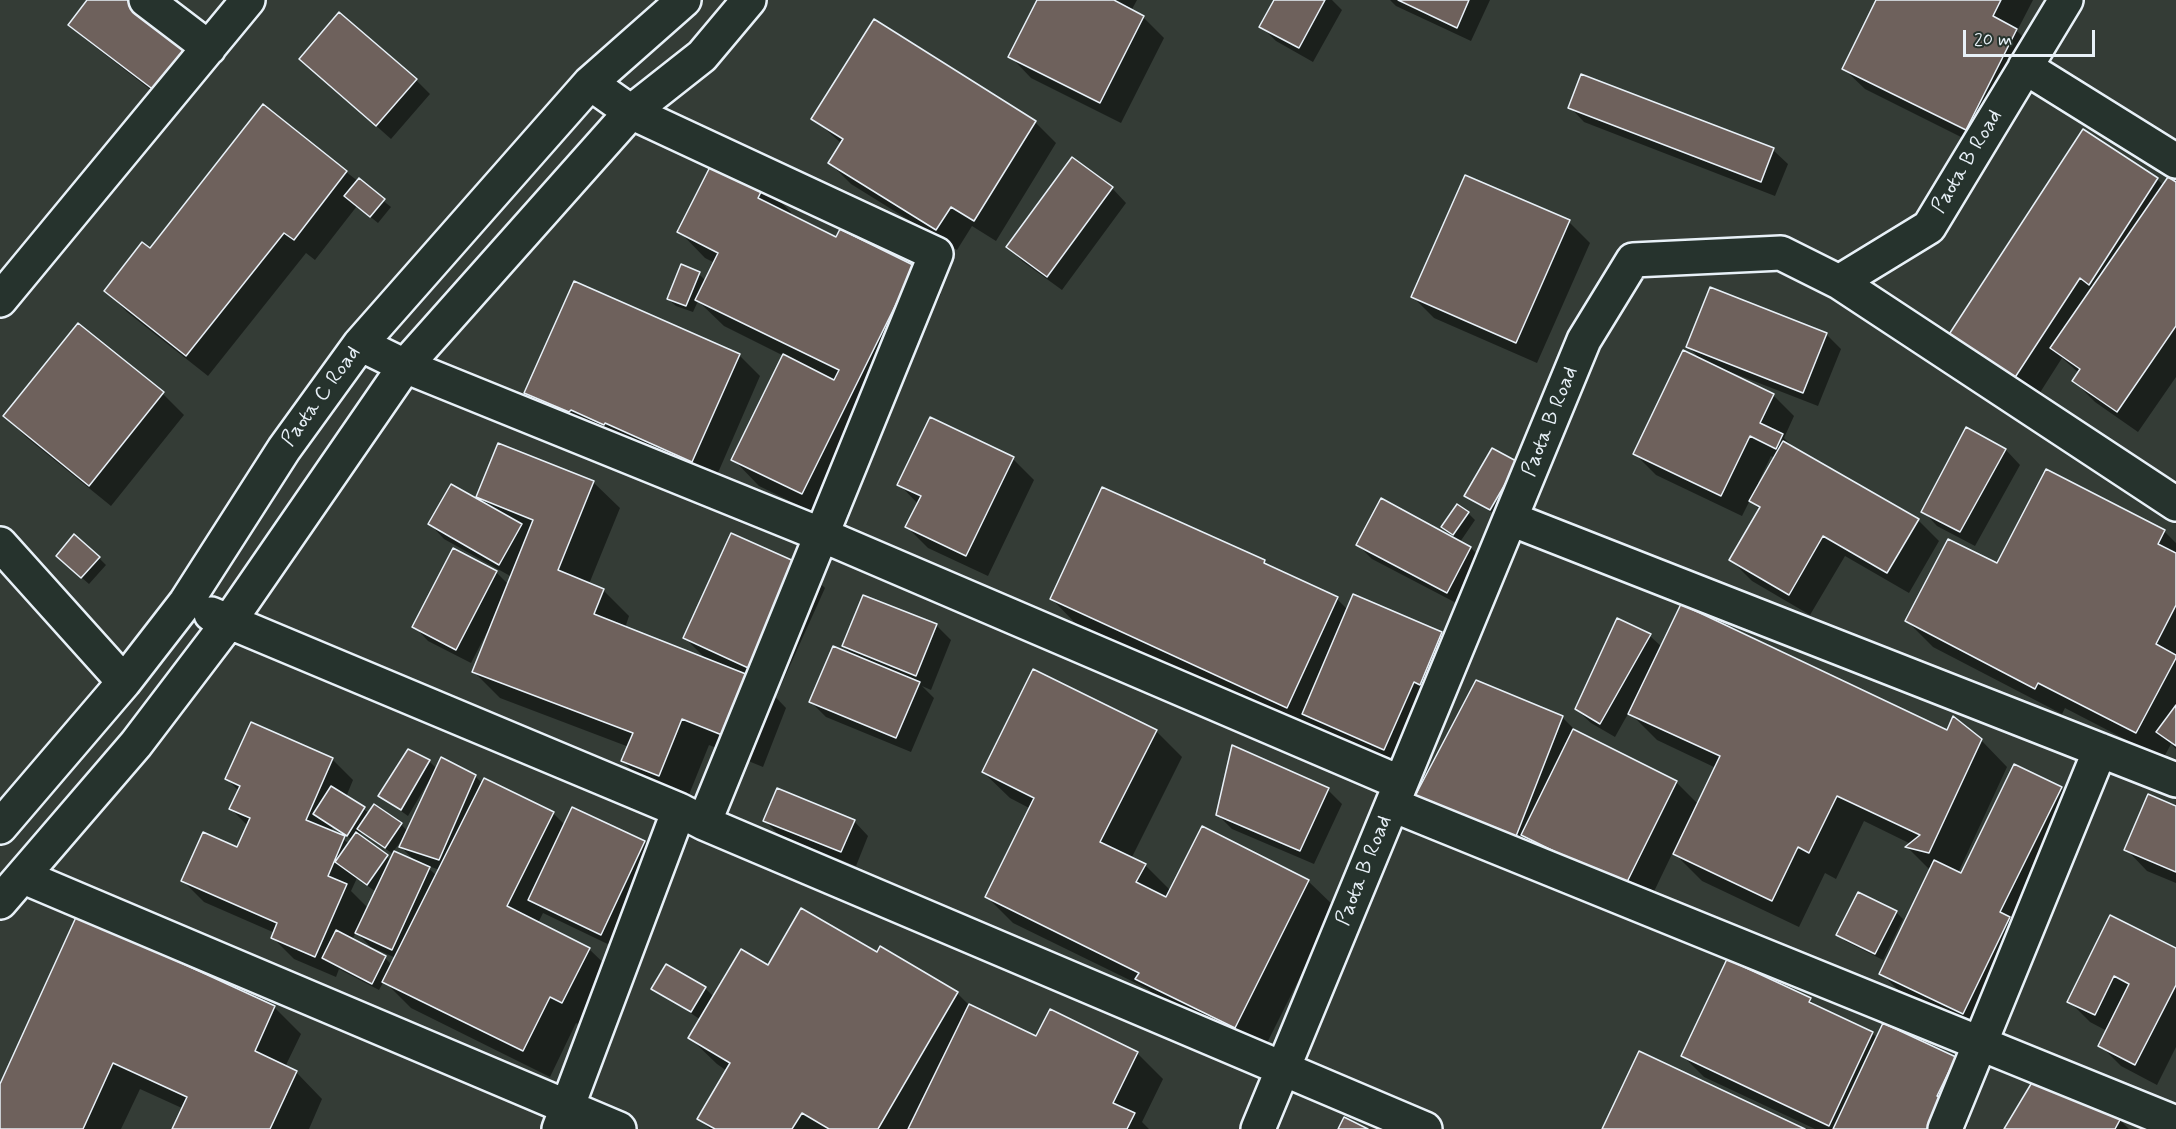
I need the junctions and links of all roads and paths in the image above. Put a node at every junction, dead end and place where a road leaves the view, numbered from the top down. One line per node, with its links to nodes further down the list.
1 (146, 0): 6 (street)
2 (248, 0): 6 (street)
3 (684, 0): 8 (street, Paota C Road)
4 (750, 0): 9 (street)
5 (2066, 0): 7 (street, Paota B Road)
6 (209, 48): 12 (street)
7 (2025, 67): 10 (street); 11 (street, Paota B Road)
8 (590, 83): 9 (street); 13 (street, Paota C Road)
9 (631, 112): 14 (street); 17 (street)
10 (2176, 161)
11 (1839, 282): 15 (street); 16 (street, Paota B Road)
12 (0, 300)
13 (360, 344): 14 (street); 19 (street, Paota C Road)
14 (405, 366): 17 (street); 20 (street)
15 (2176, 504)
16 (1511, 519): 22 (street); 24 (street, Paota B Road)
17 (822, 535): 24 (street); 25 (street)
18 (0, 544): 21 (street)
19 (186, 602): 20 (street); 21 (street, Paota C Road)
20 (228, 623): 25 (street); 27 (street)
21 (124, 682): 26 (street, Paota C Road)
22 (2100, 750): 23 (street); 29 (street)
23 (2176, 780)
24 (1397, 794): 29 (street); 30 (street, Paota B Road)
25 (692, 817): 30 (street); 31 (street)
26 (0, 827)
27 (24, 877): 28 (street); 31 (street)
28 (0, 902)
29 (1980, 1043): 32 (street); 36 (street)
30 (1283, 1071): 34 (street, Paota B Road); 35 (street)
31 (563, 1118): 33 (street)
32 (2176, 1123)
33 (619, 1129)
34 (1258, 1129)
35 (1425, 1129)
36 (1945, 1129)

